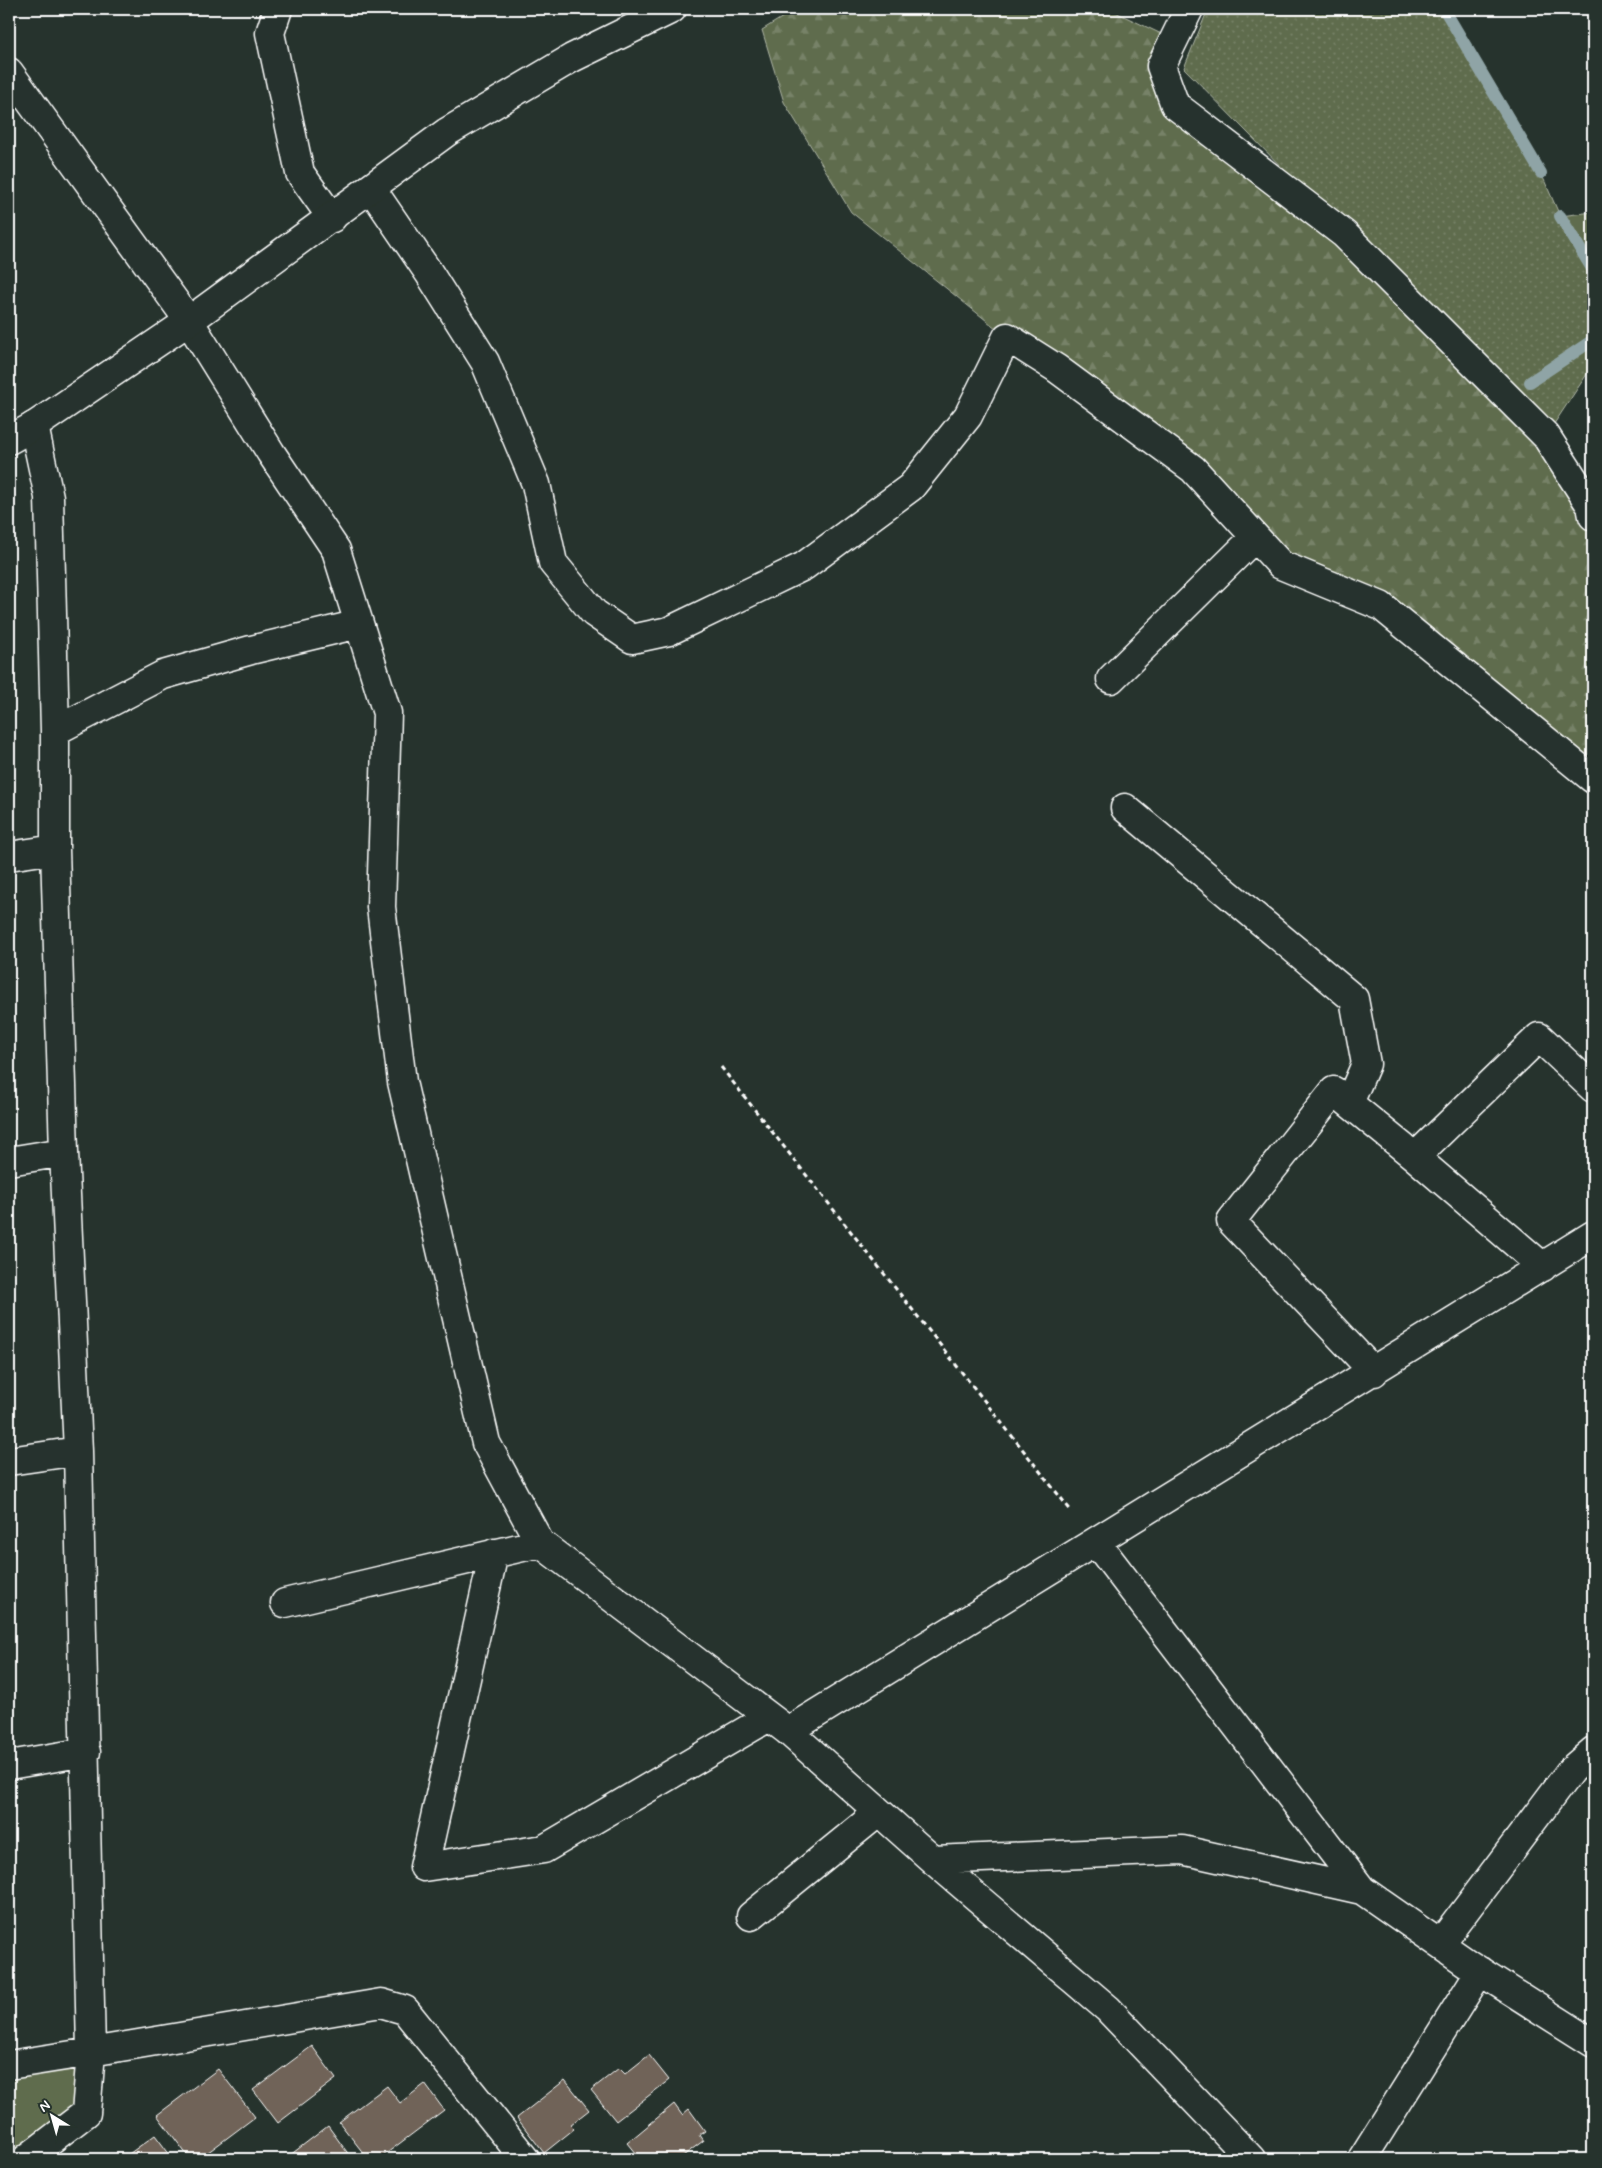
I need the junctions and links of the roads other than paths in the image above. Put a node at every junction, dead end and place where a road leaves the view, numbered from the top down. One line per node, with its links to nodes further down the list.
1 (278, 9): 6 (street)
2 (672, 9): 5 (street)
3 (1189, 9): 10 (street)
4 (9, 72): 7 (street)
5 (371, 188): 6 (street); 11 (street)
6 (332, 218): 7 (street)
7 (189, 322): 8 (street); 12 (street)
8 (34, 426): 9 (street); 14 (street)
9 (9, 440)
10 (1593, 516)
11 (1255, 537): 13 (street); 15 (street)
12 (359, 624): 14 (street); 30 (street)
13 (1111, 679)
14 (55, 730): 17 (street)
15 (1593, 779)
16 (1125, 808): 20 (street)
17 (55, 849): 18 (street); 21 (street)
18 (9, 856)
19 (1593, 1088): 22 (street)
20 (1349, 1103): 22 (street); 26 (street)
21 (64, 1152): 23 (street); 27 (street)
22 (1415, 1157): 25 (street)
23 (9, 1161)
24 (1593, 1235): 25 (street)
25 (1542, 1267): 26 (street)
26 (1374, 1372): 29 (street)
27 (78, 1451): 28 (street); 35 (street)
28 (9, 1461)
29 (1096, 1542): 33 (street); 39 (street)
30 (540, 1543): 31 (street); 33 (street)
31 (494, 1553): 32 (street); 33 (street)
32 (285, 1603)
33 (779, 1724): 37 (street)
34 (1593, 1751): 41 (street)
35 (86, 1752): 36 (street); 44 (street)
36 (9, 1765)
37 (879, 1812): 38 (street); 40 (street)
38 (933, 1860): 39 (street); 48 (street)
39 (1362, 1890): 41 (street)
40 (751, 1916)
41 (1440, 1944): 42 (street)
42 (1480, 1970): 43 (street); 49 (street)
43 (1593, 2044)
44 (92, 2052): 45 (street); 46 (street); 47 (street)
45 (9, 2065)
46 (516, 2156)
47 (26, 2159)
48 (1251, 2159)
49 (1362, 2159)

